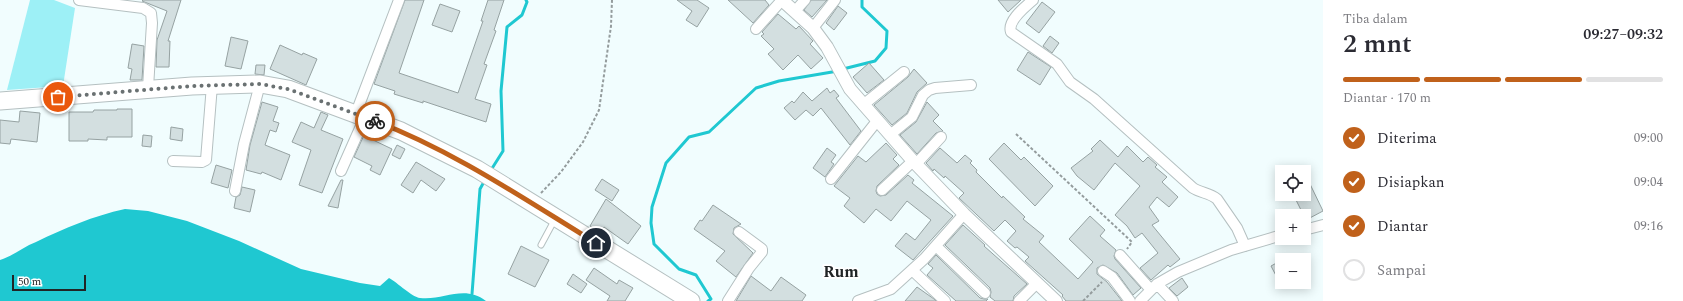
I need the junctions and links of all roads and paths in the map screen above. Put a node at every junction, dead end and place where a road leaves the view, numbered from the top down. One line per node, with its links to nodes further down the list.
1 (79, 0): 15 (street)
2 (399, 0): 18 (street)
3 (612, 0): 29 (path)
4 (782, 0): 8 (street); 9 (street)
5 (805, 0): 8 (street)
6 (835, 0): 10 (street)
7 (1033, 0): 38 (street)
8 (795, 11): 10 (street)
9 (756, 28)
10 (813, 28): 17 (street)
11 (904, 72): 17 (street)
12 (260, 84): 13 (highway); 18 (highway); 28 (street)
13 (212, 85): 15 (highway); 23 (street)
14 (971, 85): 21 (street)
15 (148, 88): 16 (highway)
16 (0, 101)
17 (863, 105): 19 (street)
18 (361, 115): 25 (street); 29 (highway)
19 (877, 121): 21 (street); 26 (street)
20 (1016, 134): 39 (path)
21 (890, 135): 24 (street)
22 (941, 137): 24 (street)
23 (174, 161)
24 (914, 163): 27 (street); 30 (street)
25 (340, 171)
26 (831, 179)
27 (882, 190)
28 (235, 191)
29 (535, 206): 31 (highway)
30 (964, 214): 37 (street); 42 (street)
31 (556, 218): 36 (lane); 46 (highway)
32 (1323, 225): 33 (street)
33 (1311, 228)
34 (739, 232): 47 (street)
35 (1275, 237): 38 (street)
36 (541, 245)
37 (936, 246): 40 (street); 44 (street)
38 (1245, 246): 43 (street)
39 (1120, 255): 43 (street)
40 (912, 270): 48 (street); 49 (street)
41 (1103, 271): 51 (path); 52 (street)
42 (1037, 283): 45 (street); 50 (street)
43 (1154, 287): 53 (street); 54 (street)
44 (985, 293)
45 (1053, 300)
46 (691, 301)
47 (728, 301)
48 (858, 301)
49 (945, 301)
50 (1019, 301)
51 (1083, 301)
52 (1130, 301)
53 (1140, 301)
54 (1173, 301)

